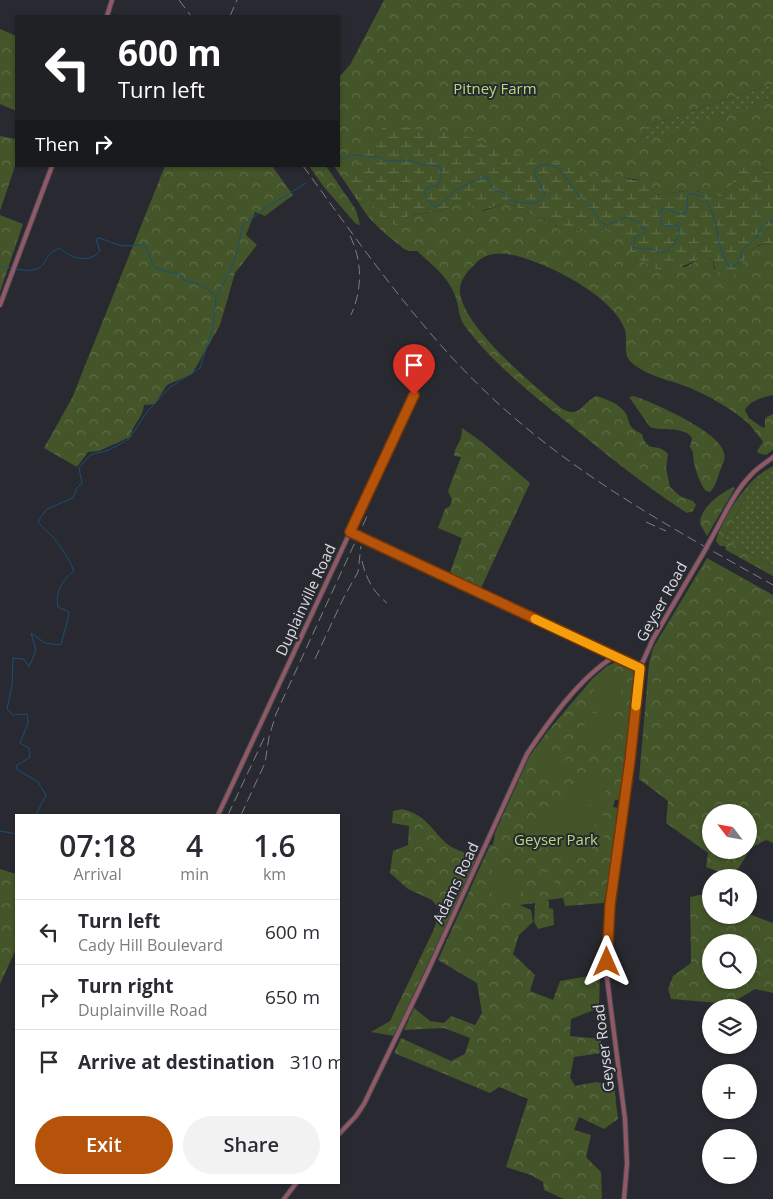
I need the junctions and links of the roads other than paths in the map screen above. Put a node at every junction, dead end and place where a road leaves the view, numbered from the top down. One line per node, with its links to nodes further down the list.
1 (112, 0): 2 (street)
2 (107, 15)
3 (52, 167): 4 (street)
4 (0, 305)
5 (414, 395): 7 (street, Duplainville Road)
6 (773, 458): 9 (street, Geyser Road, bridge)
7 (350, 532): 8 (street); 10 (street, Duplainville Road)
8 (615, 656): 9 (street); 11 (street, Adams Road)
9 (640, 668): 14 (street, Geyser Road)
10 (218, 814)
11 (340, 1133)
12 (295, 1184): 13 (street)
13 (284, 1199)
14 (624, 1199)

